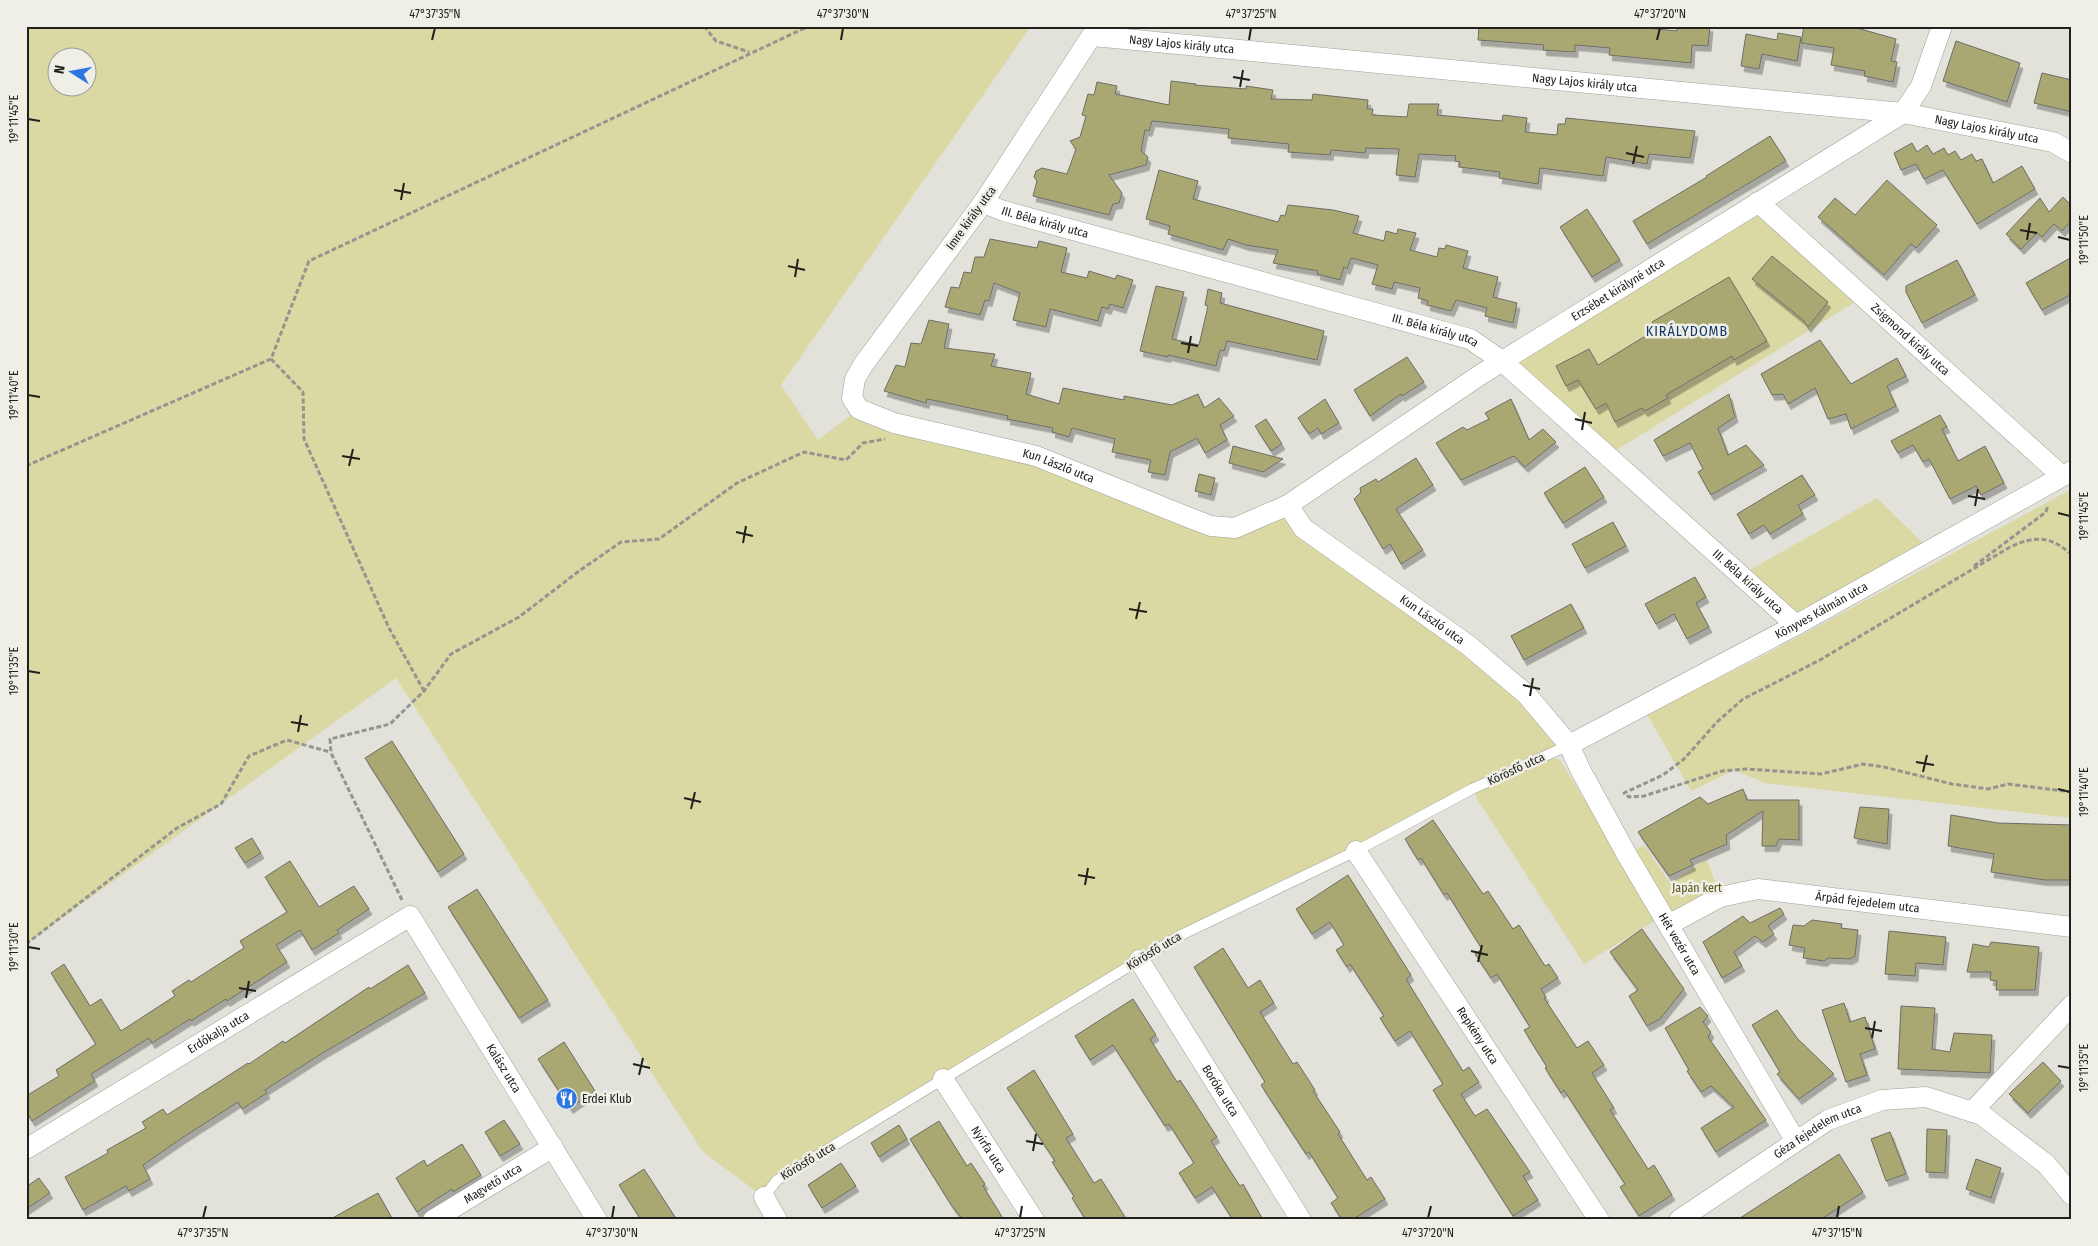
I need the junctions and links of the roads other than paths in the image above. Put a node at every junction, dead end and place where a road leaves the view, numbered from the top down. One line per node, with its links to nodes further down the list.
1 (1942, 26): 3 (street, Erzsébet királyné utca)
2 (1095, 31): 3 (street, Nagy Lajos király utca); 6 (street, Imre király utca)
3 (1903, 113): 4 (street, Nagy Lajos király utca); 5 (street, Erzsébet királyné utca)
4 (2072, 153)
5 (1758, 202): 7 (street, Erzsébet királyné utca); 9 (street, Zsigmond király utca)
6 (983, 203): 7 (street, III. Béla király utca); 8 (street, Imre király utca)
7 (1502, 361): 10 (street, Erzsébet királyné utca); 12 (street, III. Béla király utca)
8 (858, 409): 11 (street, Kun László utca)
9 (2060, 478): 12 (street, Könyves Kálmán utca)
10 (1288, 505): 11 (street, Erzsébet királyné utca); 13 (street, Kun László utca)
11 (1254, 520)
12 (1796, 625): 13 (street, Könyves Kálmán utca)
13 (1569, 745): 14 (lane, Körösfő utca); 16 (street, Hét vezér utca)
14 (1356, 851): 18 (lane, Körösfő utca); 32 (street, Repkény utca)
15 (410, 916): 23 (street, Kalász utca); 24 (street, Erdőkalja utca)
16 (1670, 924): 17 (street, Árpád fejedelem utca); 22 (street, Hét vezér utca)
17 (2072, 927)
18 (1139, 960): 20 (lane, Körösfő utca); 31 (street, Boróka utca)
19 (2072, 1004): 21 (street)
20 (943, 1079): 26 (lane, Körösfő utca); 30 (street, Nyírfa utca)
21 (1972, 1112): 22 (street, Géza fejedelem utca); 25 (street, Géza fejedelem utca)
22 (1795, 1140): 33 (street, Géza fejedelem utca)
23 (553, 1148): 27 (street, Magvető utca); 28 (street, Kalász utca)
24 (26, 1150)
25 (2072, 1196)
26 (764, 1197): 29 (street)
27 (433, 1220)
28 (597, 1220)
29 (777, 1220)
30 (1034, 1220)
31 (1302, 1220)
32 (1599, 1220)
33 (1679, 1220)

